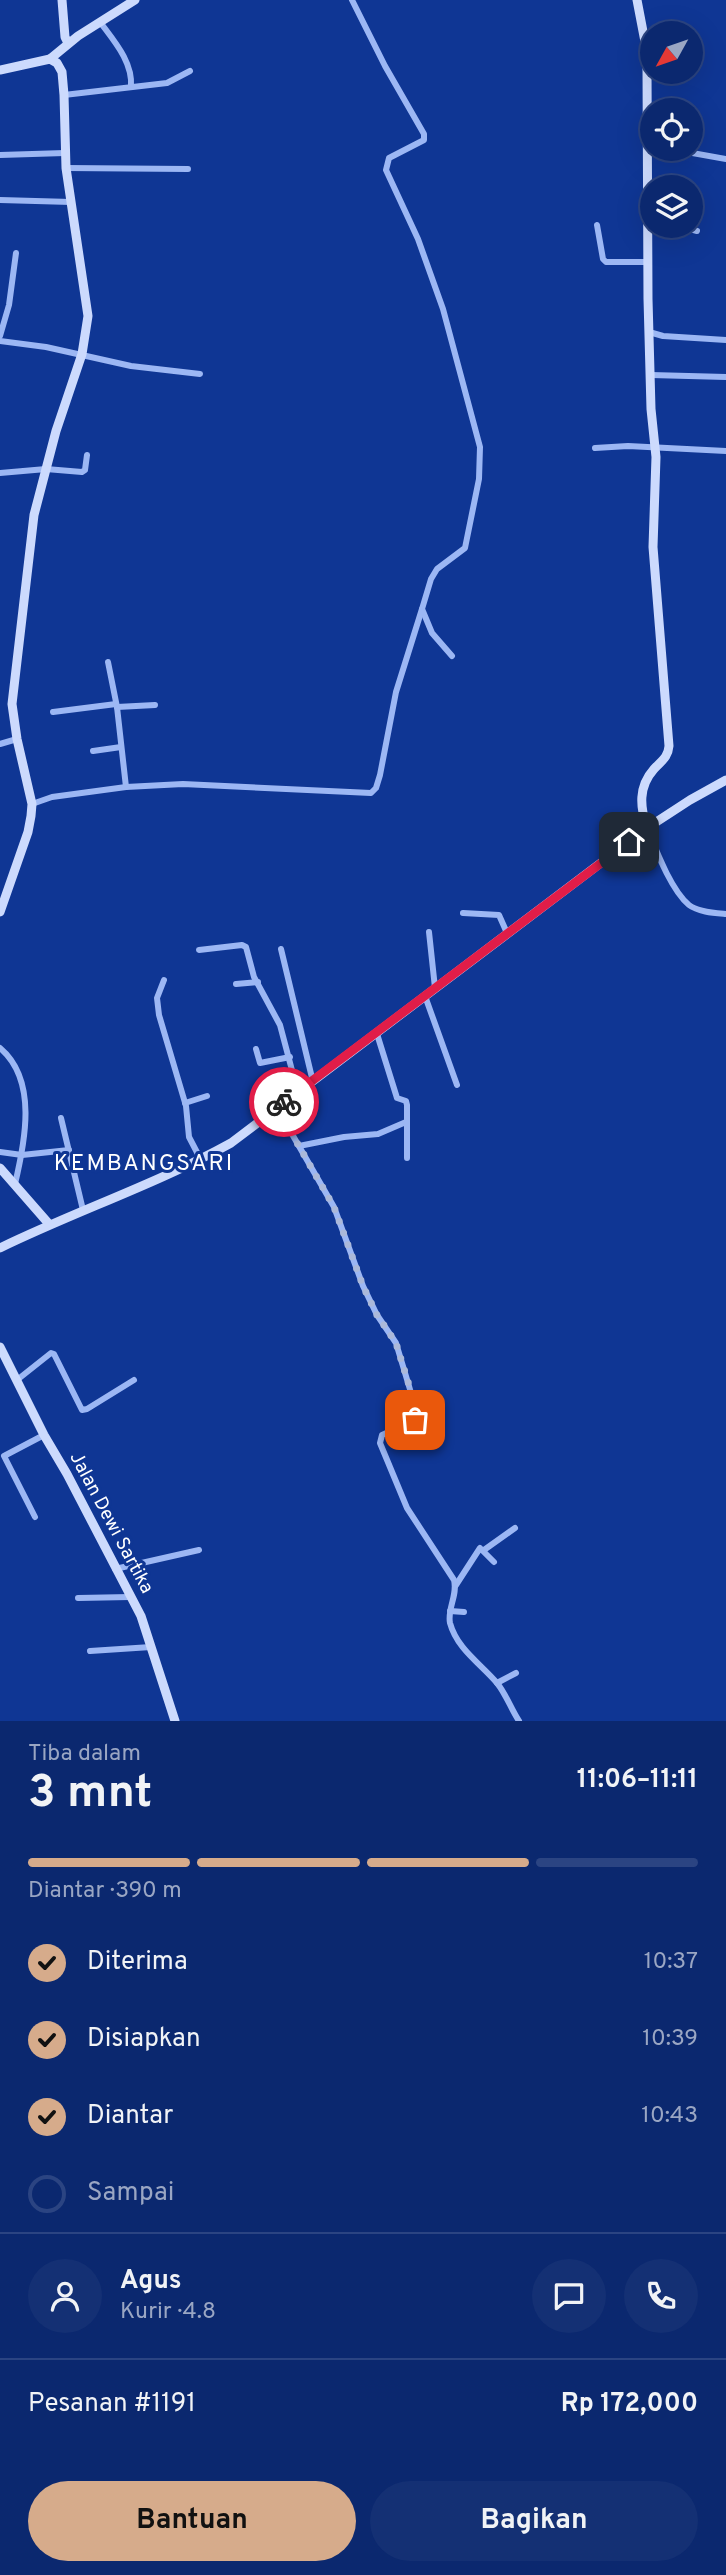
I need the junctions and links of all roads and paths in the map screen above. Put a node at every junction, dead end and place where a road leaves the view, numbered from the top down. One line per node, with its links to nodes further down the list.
1 (62, 0): 6 (street)
2 (135, 0): 5 (street)
3 (352, 0): 38 (street)
4 (637, 0): 12 (street)
5 (100, 22): 6 (street); 10 (street)
6 (68, 43): 7 (street)
7 (50, 59): 8 (street); 11 (street)
8 (0, 71)
9 (190, 71): 10 (street)
10 (131, 87): 11 (street)
11 (64, 94): 13 (street)
12 (648, 98)
13 (65, 153): 14 (street); 17 (street)
14 (0, 155)
15 (703, 155): 16 (street)
16 (726, 159)
17 (66, 168): 18 (street); 20 (street)
18 (188, 169)
19 (0, 200): 20 (street)
20 (71, 202): 28 (street)
21 (597, 226): 24 (street)
22 (649, 238): 24 (street)
23 (16, 253): 26 (street)
24 (647, 262): 25 (street)
25 (649, 332): 27 (street); 30 (street)
26 (0, 339): 28 (street)
27 (726, 340)
28 (81, 356): 29 (street); 36 (street)
29 (200, 374)
30 (651, 375): 31 (street); 33 (street)
31 (726, 377)
32 (595, 448): 33 (street)
33 (655, 448): 34 (street); 51 (street)
34 (726, 452)
35 (87, 455): 36 (street)
36 (46, 468): 37 (street); 44 (street)
37 (0, 473)
38 (422, 609): 39 (street); 49 (street)
39 (452, 656)
40 (108, 662): 41 (street)
41 (116, 705): 42 (street); 43 (street); 46 (street)
42 (155, 705)
43 (53, 712)
44 (17, 740): 45 (street); 50 (street)
45 (0, 744)
46 (121, 747): 47 (street); 49 (street)
47 (93, 751)
48 (726, 780): 51 (street)
49 (126, 788): 50 (street)
50 (32, 804): 52 (street)
51 (647, 828): 54 (street); 55 (street)
52 (0, 912)
53 (463, 914): 55 (street)
54 (726, 914)
55 (510, 931): 62 (street)
56 (429, 932): 62 (street)
57 (281, 949): 68 (street)
58 (199, 950): 60 (street)
59 (164, 980): 72 (street)
60 (257, 982): 61 (street); 67 (street)
61 (236, 984)
62 (435, 988): 63 (street)
63 (425, 996): 64 (street); 69 (street)
64 (377, 1034): 68 (street); 75 (street)
65 (0, 1048): 79 (street)
66 (256, 1049): 67 (street)
67 (290, 1057): 70 (street)
68 (313, 1082): 70 (street)
69 (457, 1086)
70 (298, 1093): 73 (street)
71 (206, 1096): 72 (street)
72 (185, 1103): 81 (street)
73 (277, 1108): 76 (street); 81 (street)
74 (61, 1118): 77 (street)
75 (406, 1122): 76 (street); 80 (street)
76 (299, 1146): 97 (street)
77 (69, 1150): 79 (street); 84 (street)
78 (0, 1152): 79 (street)
79 (22, 1155): 83 (street)
80 (407, 1158)
81 (201, 1160): 84 (street)
82 (0, 1168): 83 (street)
83 (15, 1184): 85 (street)
84 (83, 1210): 85 (street)
85 (49, 1224): 86 (street)
86 (0, 1248)
87 (0, 1347): 88 (street, Jalan Dewi Sartika)
88 (17, 1380): 89 (street); 90 (street, Jalan Dewi Sartika)
89 (134, 1380)
90 (44, 1435): 91 (street); 96 (street, Jalan Dewi Sartika)
91 (35, 1517)
92 (515, 1528): 94 (street)
93 (199, 1550): 96 (street)
94 (484, 1550): 95 (street); 97 (street)
95 (495, 1562)
96 (115, 1569): 98 (street, Jalan Dewi Sartika)
97 (456, 1585): 100 (street)
98 (130, 1597): 99 (street); 102 (street, Jalan Dewi Sartika)
99 (78, 1598)
100 (450, 1611): 101 (street); 105 (street)
101 (464, 1612)
102 (151, 1647): 103 (street); 106 (street, Jalan Dewi Sartika)
103 (90, 1651)
104 (516, 1673): 105 (street)
105 (497, 1683): 107 (street)
106 (175, 1721)
107 (519, 1721)

